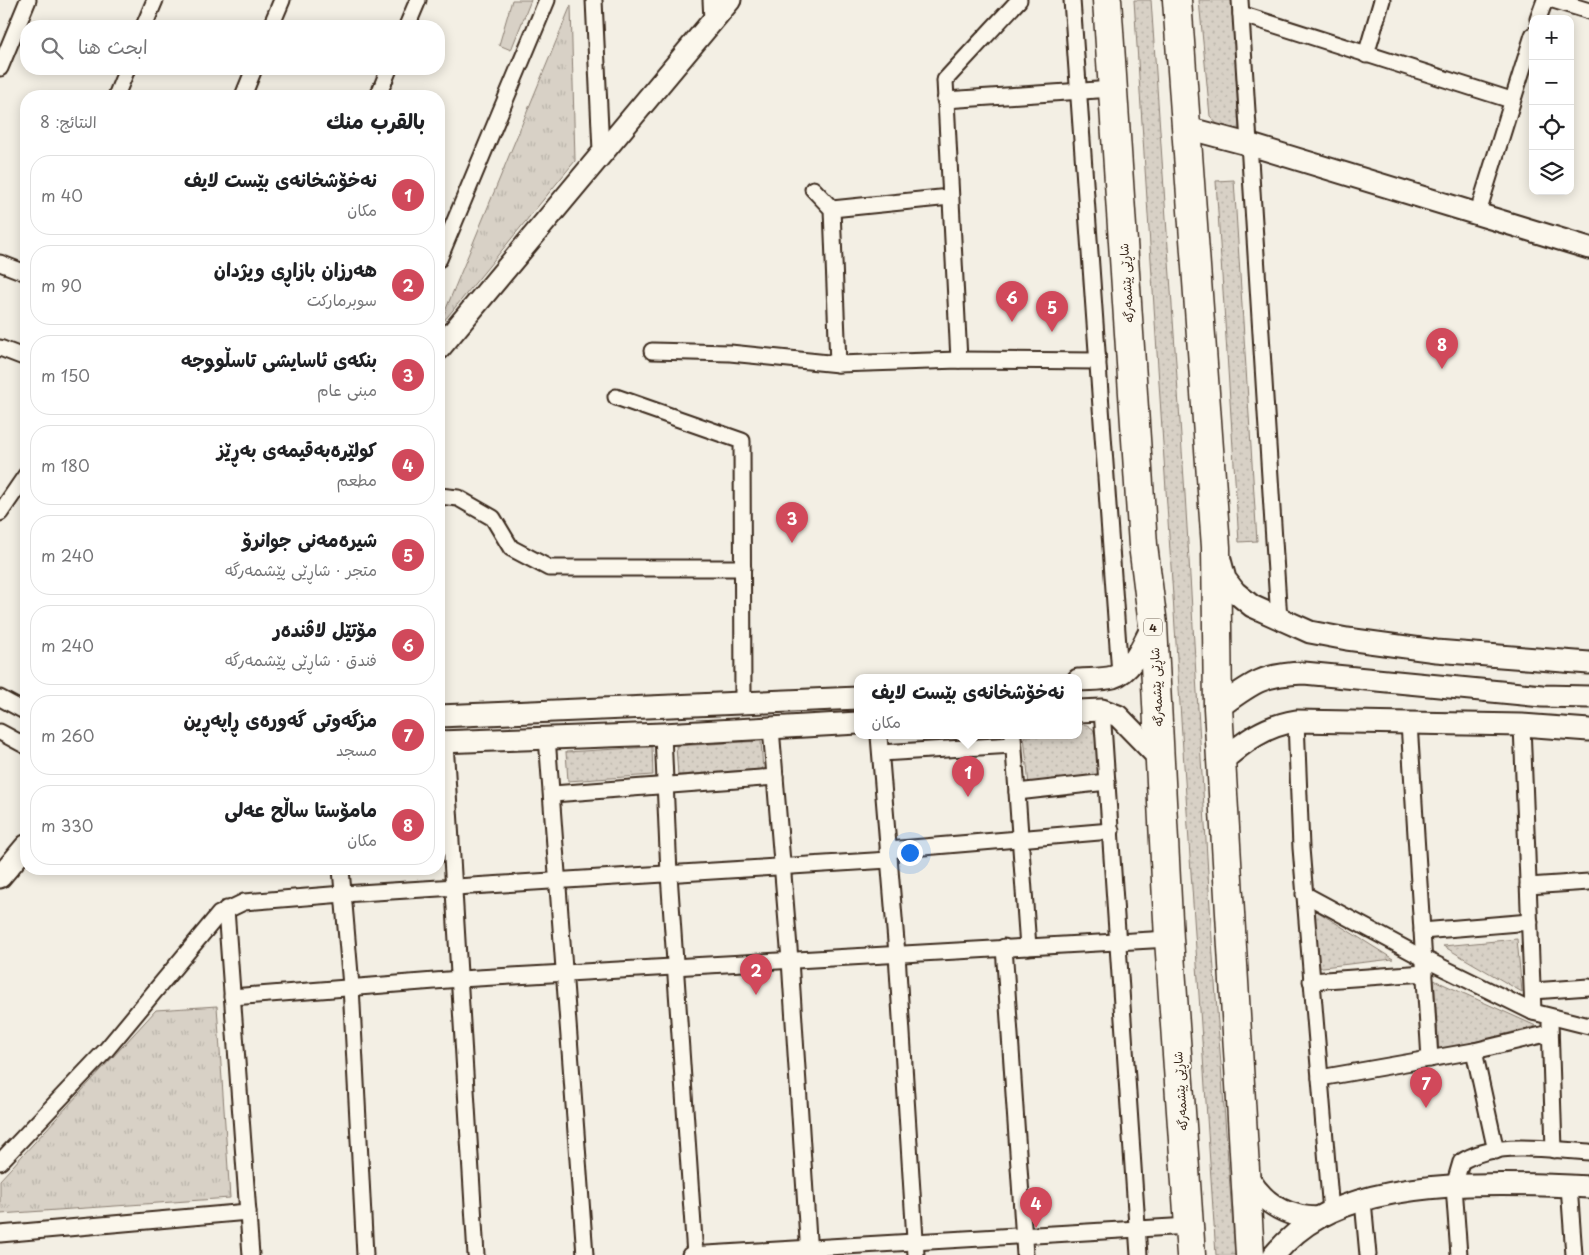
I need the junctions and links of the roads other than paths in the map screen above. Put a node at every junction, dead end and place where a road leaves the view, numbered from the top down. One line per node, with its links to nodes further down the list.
1 (28, 0): 24 (street)
2 (155, 0): 19 (street)
3 (282, 0): 20 (street)
4 (418, 0): 21 (street)
5 (547, 0): 42 (street)
6 (594, 0): 37 (street)
7 (730, 0): 16 (main road)
8 (1019, 0): 33 (street)
9 (1072, 0): 32 (street)
10 (1107, 0): 28 (highway, شاڕێی پێشمەرگە / 4)
11 (1177, 0): 35 (highway)
12 (1382, 0): 23 (street)
13 (1544, 0): 18 (street)
14 (1553, 0): 17 (street)
15 (1241, 7): 23 (street); 36 (street)
16 (711, 10): 37 (main road)
17 (1589, 11)
18 (1539, 15)
19 (147, 20)
20 (274, 20)
21 (410, 20)
22 (1529, 47): 34 (street)
23 (1366, 55): 34 (street)
24 (0, 68)
25 (125, 75): 29 (street)
26 (252, 75): 30 (street)
27 (387, 75): 31 (street)
28 (1113, 89): 32 (street); 60 (highway, شاڕێی پێشمەرگە / 4)
29 (118, 90)
30 (245, 90)
31 (380, 90)
32 (1079, 92): 33 (street); 51 (street)
33 (945, 100): 39 (street)
34 (1511, 100): 41 (street)
35 (1187, 128): 36 (main road); 57 (highway)
36 (1250, 145): 41 (main road); 59 (street)
37 (601, 152): 46 (main road)
38 (813, 189): 40 (street)
39 (950, 197): 40 (street); 50 (street)
40 (832, 209): 52 (street)
41 (1478, 212): 43 (main road)
42 (445, 245)
43 (1588, 246)
44 (0, 263): 45 (street)
45 (20, 271)
46 (445, 342)
47 (1, 351): 49 (street)
48 (652, 351): 52 (street)
49 (20, 356)
50 (959, 360): 51 (street); 52 (street)
51 (1098, 361): 62 (street)
52 (838, 364)
53 (616, 397): 58 (street)
54 (20, 484): 56 (street)
55 (445, 497): 58 (street)
56 (0, 513)
57 (1216, 547): 59 (main road); 68 (highway)
58 (743, 568): 67 (street)
59 (1279, 620): 61 (main road)
60 (1153, 625): 62 (main road); 87 (highway, شاڕێی پێشمەرگە / 4)
61 (1589, 663)
62 (1120, 674): 63 (main road)
63 (1082, 680)
64 (1589, 697): 68 (main road)
65 (0, 698): 69 (street)
66 (854, 698): 67 (main road)
67 (744, 702): 72 (main road)
68 (1218, 708): 88 (highway)
69 (20, 709)
70 (1102, 710): 71 (main road); 87 (main road); 90 (street)
71 (1082, 711)
72 (445, 716)
73 (1296, 721): 75 (main road); 88 (main road); 108 (street)
74 (854, 723): 77 (main road)
75 (1409, 723): 76 (main road); 111 (street)
76 (1522, 725): 78 (main road); 105 (street)
77 (772, 728): 80 (main road); 89 (street)
78 (1589, 730)
79 (0, 732): 85 (street)
80 (663, 734): 81 (main road); 91 (street)
81 (547, 737): 84 (main road); 94 (street)
82 (879, 739): 86 (street)
83 (1013, 740): 86 (street); 93 (street)
84 (445, 742)
85 (20, 743)
86 (881, 753): 98 (street)
87 (1159, 758): 112 (highway, شاڕێی پێشمەرگە / 4)
88 (1222, 761): 138 (highway)
89 (775, 777): 91 (street); 99 (street)
90 (1107, 782): 93 (street); 95 (street)
91 (667, 785): 94 (street); 100 (street)
92 (445, 786): 106 (street)
93 (1017, 792): 96 (street)
94 (553, 794): 103 (street)
95 (1110, 831): 96 (street); 113 (street)
96 (1020, 839): 98 (street); 114 (street)
97 (20, 853): 102 (main road)
98 (889, 855): 99 (street); 116 (street)
99 (782, 867): 100 (street); 117 (street)
100 (669, 874): 103 (street); 119 (street)
101 (341, 875): 107 (street)
102 (0, 877)
103 (557, 881): 106 (street); 120 (street)
104 (1589, 882): 105 (street)
105 (1528, 886): 110 (street)
106 (452, 888): 107 (street); 121 (street)
107 (343, 894): 109 (street); 123 (street)
108 (1304, 894): 118 (street); 122 (street)
109 (226, 909): 126 (street); 137 (street)
110 (1530, 922): 111 (street); 125 (street)
111 (1422, 931): 118 (street)
112 (1169, 939): 113 (street); 144 (highway, شاڕێی پێشمەرگە / 4)
113 (1118, 943): 114 (street); 145 (street)
114 (1028, 946): 115 (street)
115 (1004, 948): 116 (street); 147 (street)
116 (897, 954): 117 (street); 148 (street)
117 (790, 960): 119 (street); 149 (street)
118 (1424, 966): 122 (street); 127 (street); 132 (street)
119 (675, 967): 120 (street); 155 (street)
120 (564, 973): 121 (street); 153 (street)
121 (460, 979): 123 (street); 152 (street)
122 (1312, 981): 133 (street)
123 (351, 986): 126 (street); 151 (street)
124 (1589, 987): 125 (street)
125 (1533, 991): 127 (street)
126 (232, 997): 142 (street)
127 (1533, 1012): 128 (street)
128 (1550, 1017): 129 (street); 130 (street)
129 (1589, 1026)
130 (1550, 1033): 131 (street); 135 (street)
131 (1474, 1051): 132 (street); 134 (street)
132 (1430, 1059): 133 (street)
133 (1320, 1078): 143 (street)
134 (1496, 1150): 135 (street); 139 (street)
135 (1554, 1150): 136 (street)
136 (1589, 1152)
137 (0, 1162)
138 (1244, 1170): 143 (main road); 159 (highway)
139 (1454, 1186): 140 (main road); 141 (main road); 162 (street)
140 (1579, 1187): 163 (street)
141 (1363, 1201): 143 (main road); 161 (street)
142 (248, 1212): 146 (street); 150 (street)
143 (1324, 1215): 160 (main road)
144 (1189, 1226): 145 (street); 158 (highway, شاڕێی پێشمەرگە / 4)
145 (1138, 1229): 147 (street); 157 (street)
146 (0, 1234)
147 (1024, 1234): 148 (street); 156 (street)
148 (916, 1248): 149 (street)
149 (809, 1251): 155 (street)
150 (251, 1255)
151 (366, 1255)
152 (476, 1255)
153 (584, 1255)
154 (690, 1255): 155 (street)
155 (695, 1255)
156 (1025, 1255)
157 (1139, 1255)
158 (1191, 1255)
159 (1250, 1255)
160 (1274, 1255)
161 (1368, 1255)
162 (1459, 1255)
163 (1574, 1255)

